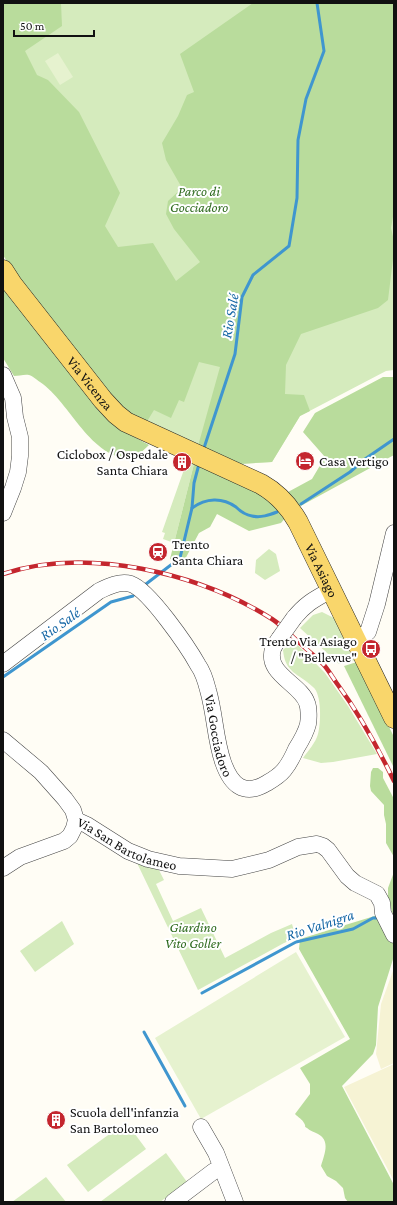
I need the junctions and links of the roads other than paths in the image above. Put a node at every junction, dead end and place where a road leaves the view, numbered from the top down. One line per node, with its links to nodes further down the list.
1 (3, 270): 3 (main road, Via Vicenza)
2 (3, 375): 4 (street)
3 (209, 460): 6 (main road, Via Asiago)
4 (3, 513)
5 (394, 533): 7 (street)
6 (331, 590): 7 (main road, Via Asiago); 8 (street, Via Gocciadoro, bridge)
7 (356, 640): 9 (main road, Via Asiago)
8 (3, 664)
9 (394, 718)
10 (3, 740): 11 (street, Via San Bartolameo)
11 (76, 820): 12 (street); 13 (street, Via San Bartolameo)
12 (3, 868)
13 (394, 935)
14 (201, 1127): 17 (street)
15 (214, 1171): 16 (street)
16 (173, 1202)
17 (235, 1202)

